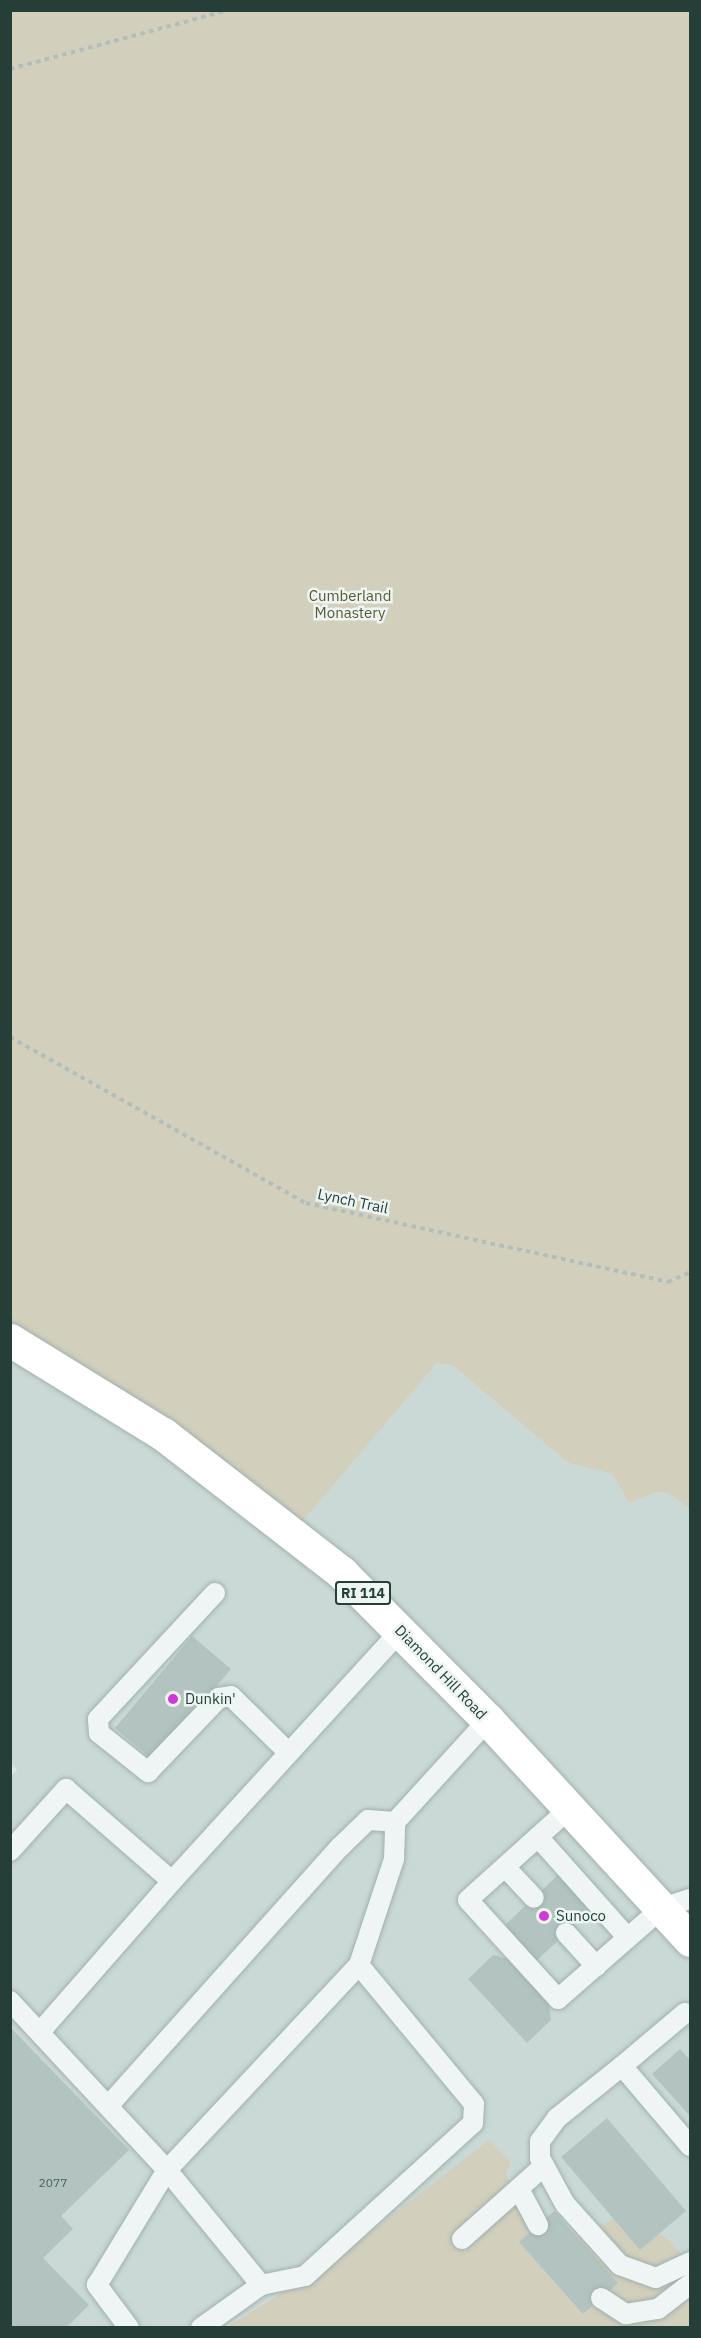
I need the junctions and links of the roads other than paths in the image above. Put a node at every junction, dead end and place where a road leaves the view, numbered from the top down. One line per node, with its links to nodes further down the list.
1 (10, 1340): 3 (main road, Diamond Hill Road / RI 114)
2 (215, 1593): 5 (lane)
3 (401, 1630): 4 (main road, Diamond Hill Road / RI 114); 5 (lane)
4 (488, 1720): 6 (main road, Diamond Hill Road / RI 114); 7 (lane)
5 (288, 1752): 11 (lane)
6 (570, 1808): 8 (lane); 13 (main road, Diamond Hill Road / RI 114)
7 (395, 1822): 17 (lane); 23 (lane)
8 (538, 1837): 10 (lane); 15 (lane)
9 (10, 1851): 11 (lane)
10 (505, 1867): 12 (lane); 18 (lane)
11 (172, 1881): 21 (lane)
12 (534, 1898)
13 (676, 1904): 15 (lane); 16 (main road, Diamond Hill Road / RI 114)
14 (566, 1933): 18 (lane)
15 (628, 1938): 18 (lane)
16 (690, 1940)
17 (359, 1965): 26 (lane); 32 (lane)
18 (596, 1966)
19 (10, 2001): 21 (lane)
20 (689, 2013): 22 (lane)
21 (40, 2032): 23 (lane)
22 (622, 2066): 24 (lane); 25 (lane)
23 (110, 2104): 26 (lane)
24 (690, 2143)
25 (544, 2166): 27 (lane); 30 (lane)
26 (168, 2170): 32 (lane); 34 (lane)
27 (519, 2189): 28 (lane); 29 (lane)
28 (538, 2225)
29 (462, 2239)
30 (690, 2262)
31 (690, 2284): 33 (lane)
32 (261, 2285): 35 (lane)
33 (601, 2298)
34 (129, 2328)
35 (201, 2328)

